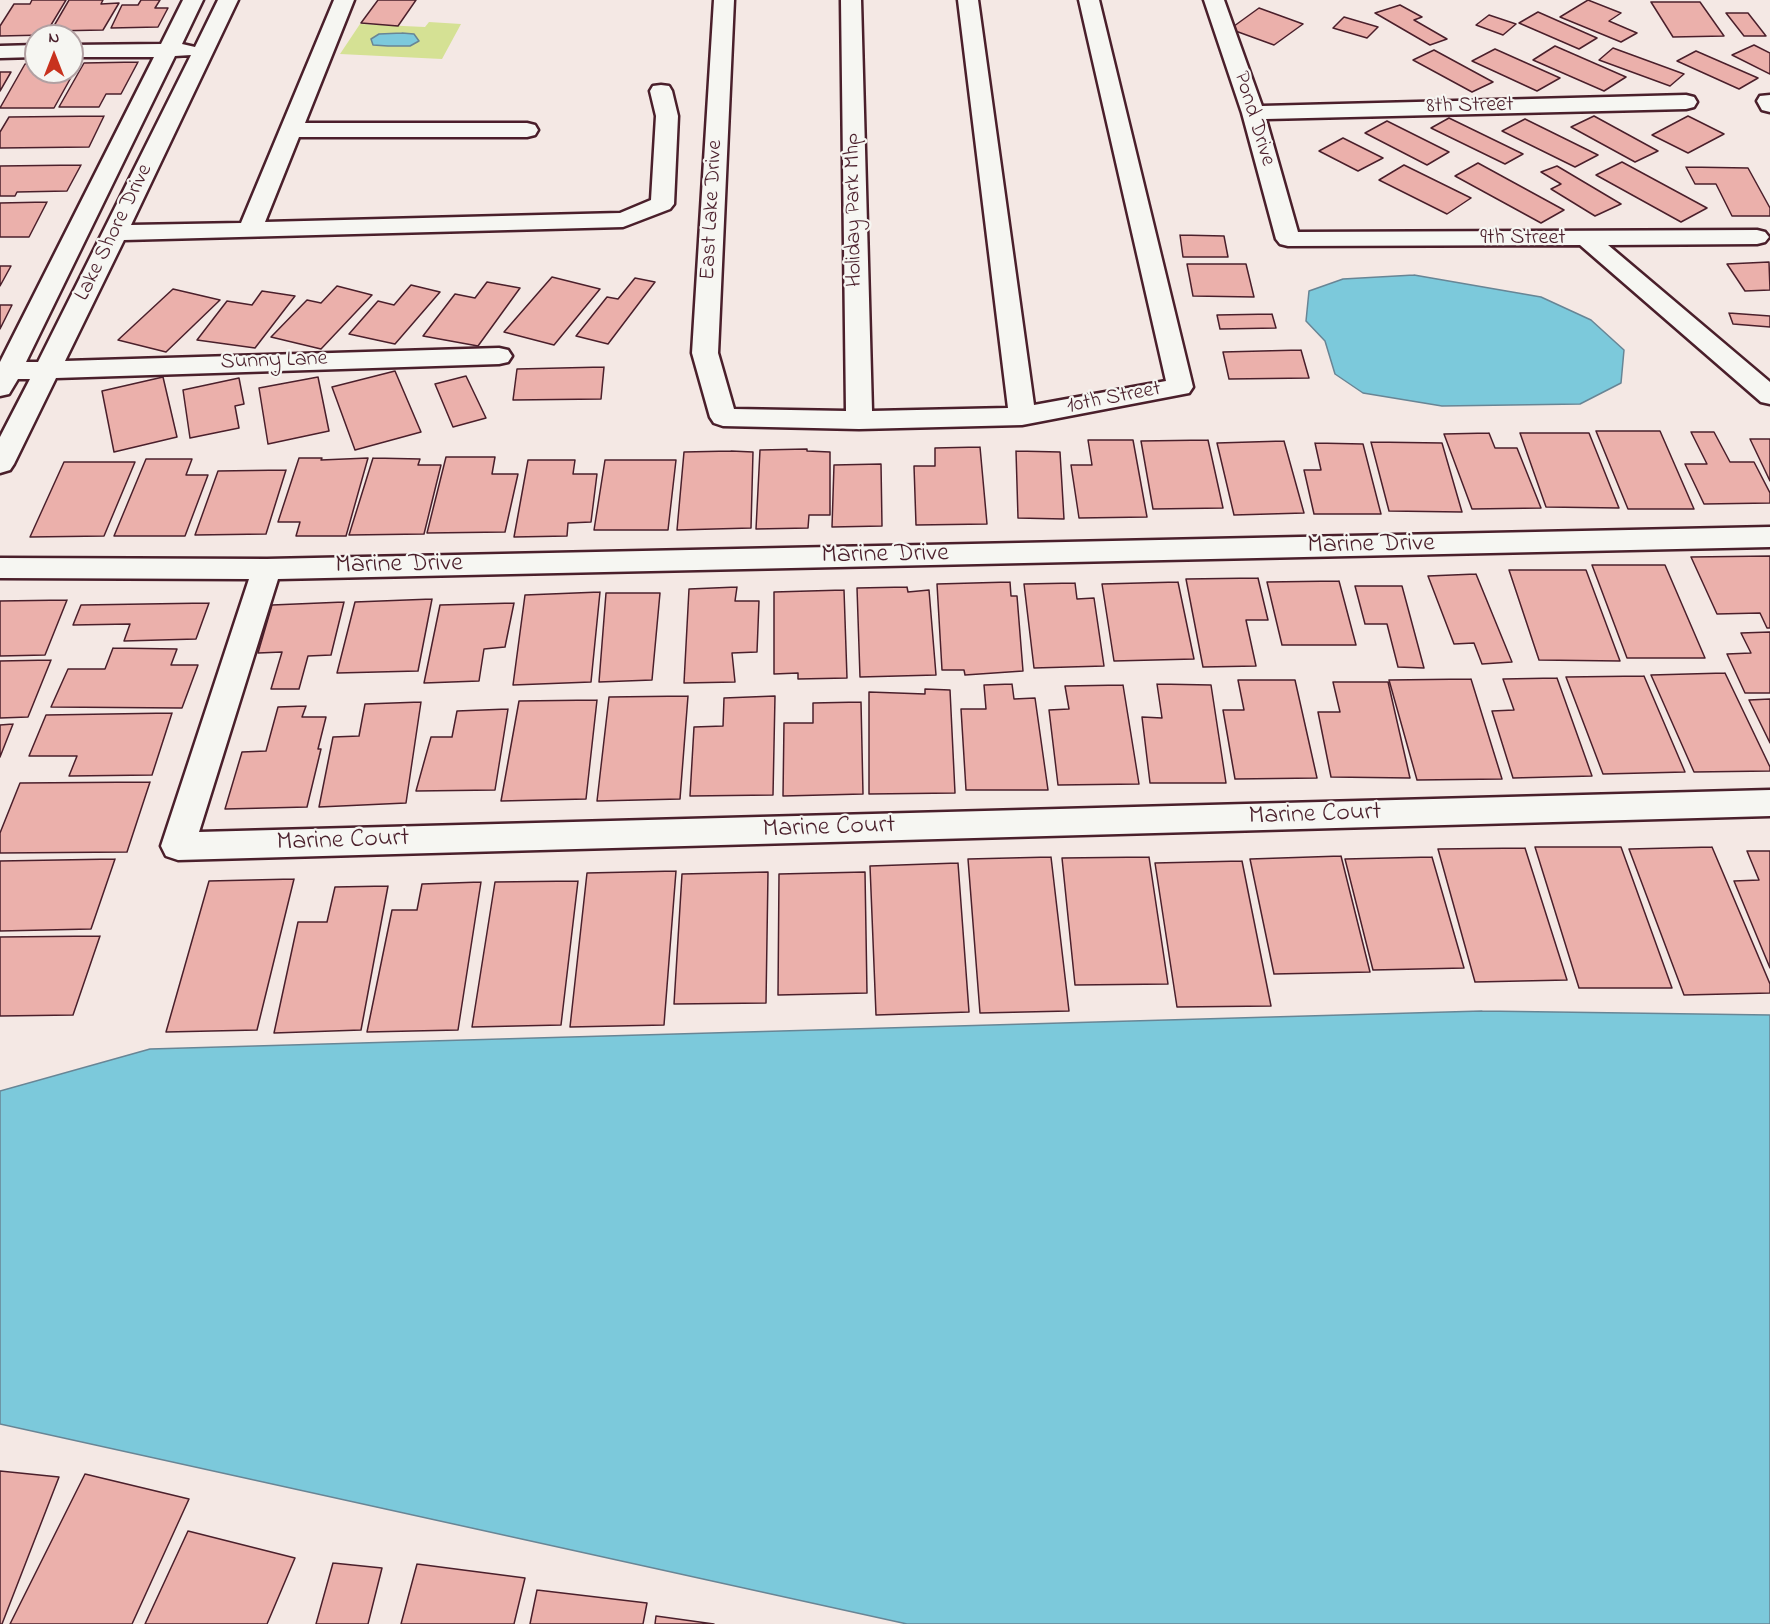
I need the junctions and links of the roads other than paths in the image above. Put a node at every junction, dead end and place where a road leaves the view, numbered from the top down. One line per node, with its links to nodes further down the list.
1 (193, 0): 10 (street)
2 (228, 0): 9 (street, Lake Shore Drive)
3 (344, 0): 17 (street)
4 (724, 0): 31 (street, East Lake Drive)
5 (851, 0): 33 (street, Holiday Park Mhp)
6 (968, 0): 32 (street)
7 (1089, 0): 32 (street, 10th Street)
8 (1214, 0): 16 (street, Pond Drive)
9 (205, 49): 10 (street); 20 (street, Lake Shore Drive)
10 (170, 50): 12 (street); 19 (street)
11 (24, 51): 13 (street)
12 (84, 51)
13 (0, 52)
14 (661, 91): 21 (street)
15 (1686, 102): 16 (street, 8th Street)
16 (1253, 113): 24 (street, Pond Drive)
17 (291, 130): 18 (street); 21 (street)
18 (527, 130)
19 (117, 156): 20 (street); 26 (street)
20 (153, 156): 25 (street, Lake Shore Drive)
21 (250, 230): 25 (street)
22 (1757, 237): 23 (street, 9th Street)
23 (1586, 238): 24 (street, 9th Street); 30 (street)
24 (1288, 239)
25 (112, 241): 26 (street); 28 (street, Lake Shore Drive)
26 (69, 249): 29 (street)
27 (499, 356): 28 (street, Sunny Lane)
28 (48, 369): 29 (street, Sunny Lane); 34 (street, Lake Shore Drive)
29 (4, 380)
30 (1770, 396)
31 (723, 417): 33 (street, 10th Street)
32 (1022, 417): 33 (street, 10th Street)
33 (859, 420)
34 (0, 464)
35 (1770, 537): 37 (street, Marine Drive)
36 (0, 568): 37 (street, Marine Drive)
37 (267, 569): 38 (street, Marine Court)
38 (1770, 803)

